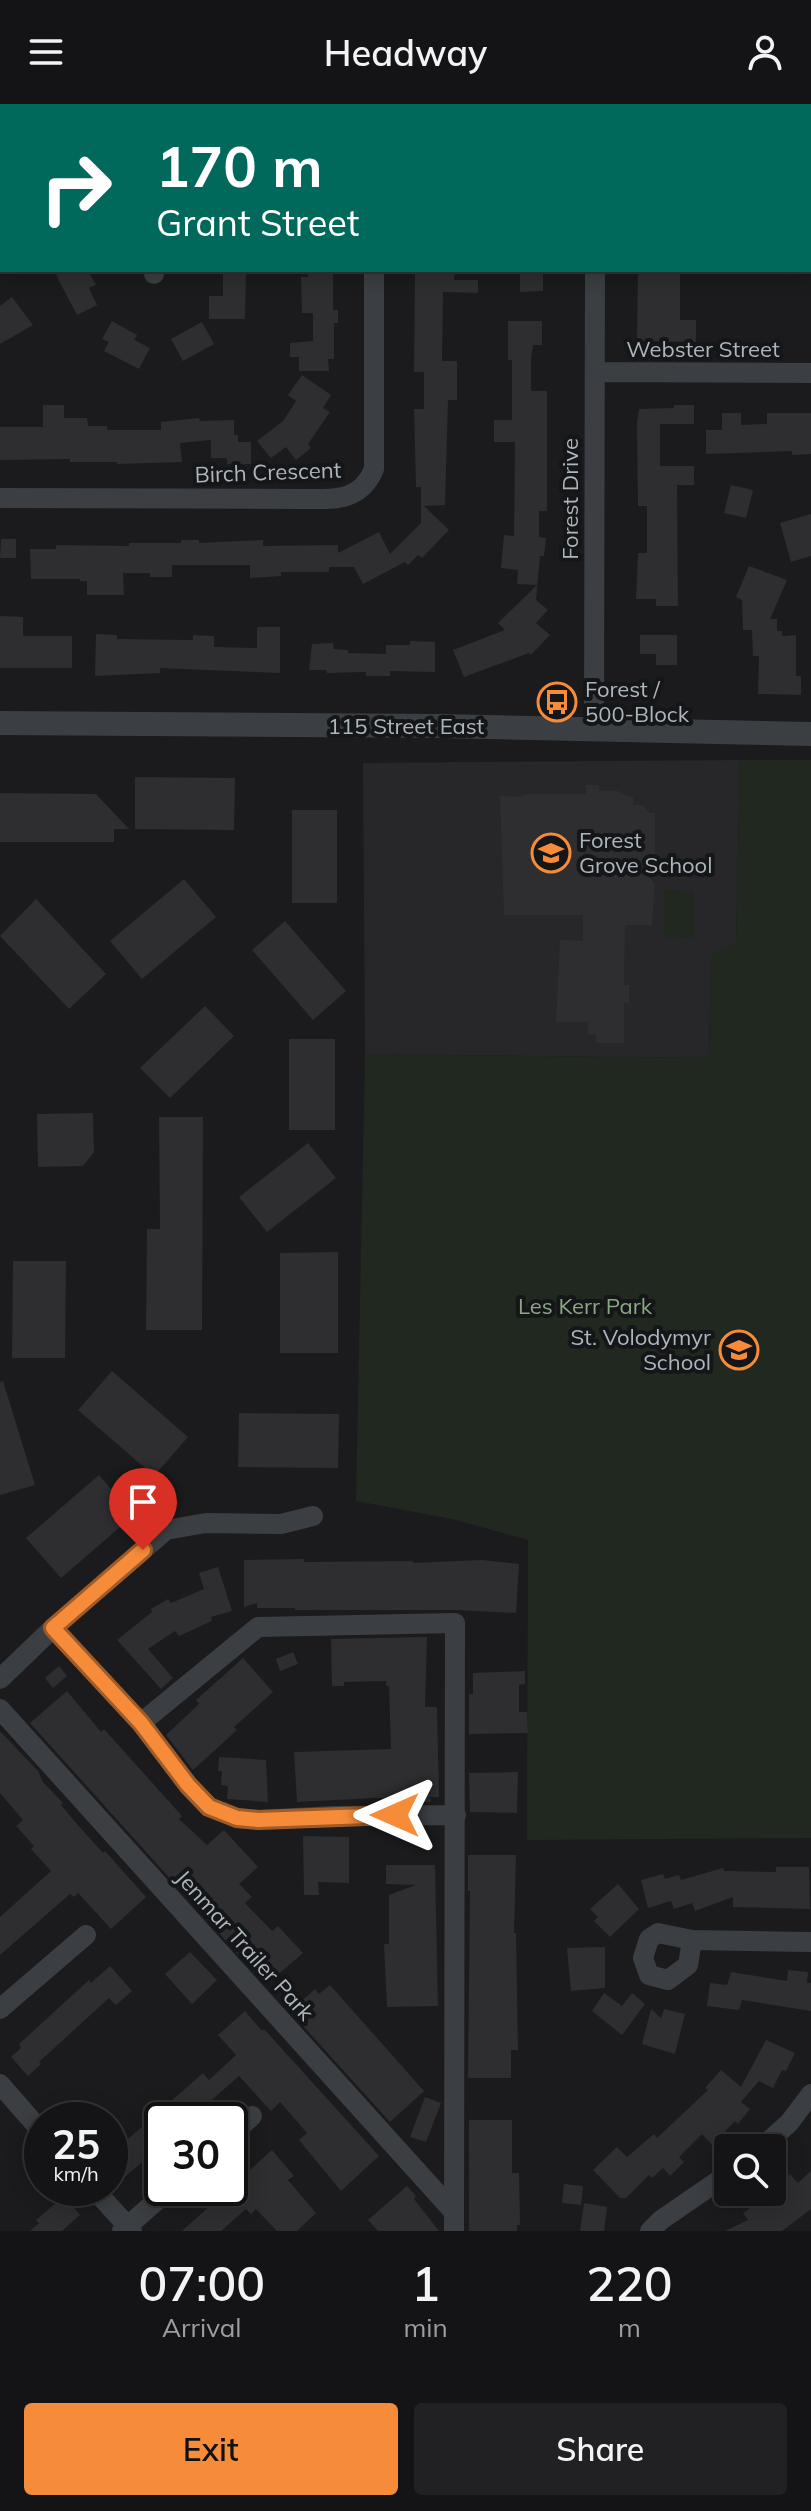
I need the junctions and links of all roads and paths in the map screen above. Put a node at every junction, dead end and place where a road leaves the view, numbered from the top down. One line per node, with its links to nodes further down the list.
1 (374, 272): 5 (street, Birch Crescent)
2 (595, 272): 3 (street, Forest Drive)
3 (595, 372): 4 (street, Webster Street); 7 (street, Forest Drive)
4 (811, 373)
5 (0, 498)
6 (0, 723): 7 (street, 115 Street East)
7 (594, 728): 8 (street, 115 Street East)
8 (811, 734)
9 (313, 1516): 10 (street)
10 (53, 1628): 11 (street); 13 (street)
11 (0, 1679)
12 (0, 1709): 28 (street, Jenmar Trailer Park)
13 (141, 1723): 14 (street); 14 (street, Jenmar Trailer Park)
14 (456, 1815): 28 (street, Jenmar Trailer Park)
15 (86, 1935): 18 (street)
16 (692, 1940): 17 (street)
17 (811, 1942)
18 (0, 2009)
19 (0, 2084): 21 (street)
20 (811, 2094): 24 (street)
21 (24, 2111)
22 (252, 2116): 23 (street)
23 (248, 2120)
24 (777, 2134)
25 (714, 2184): 30 (street)
26 (108, 2206): 29 (street)
27 (152, 2206): 29 (street)
28 (454, 2222)
29 (127, 2229)
30 (650, 2231)

